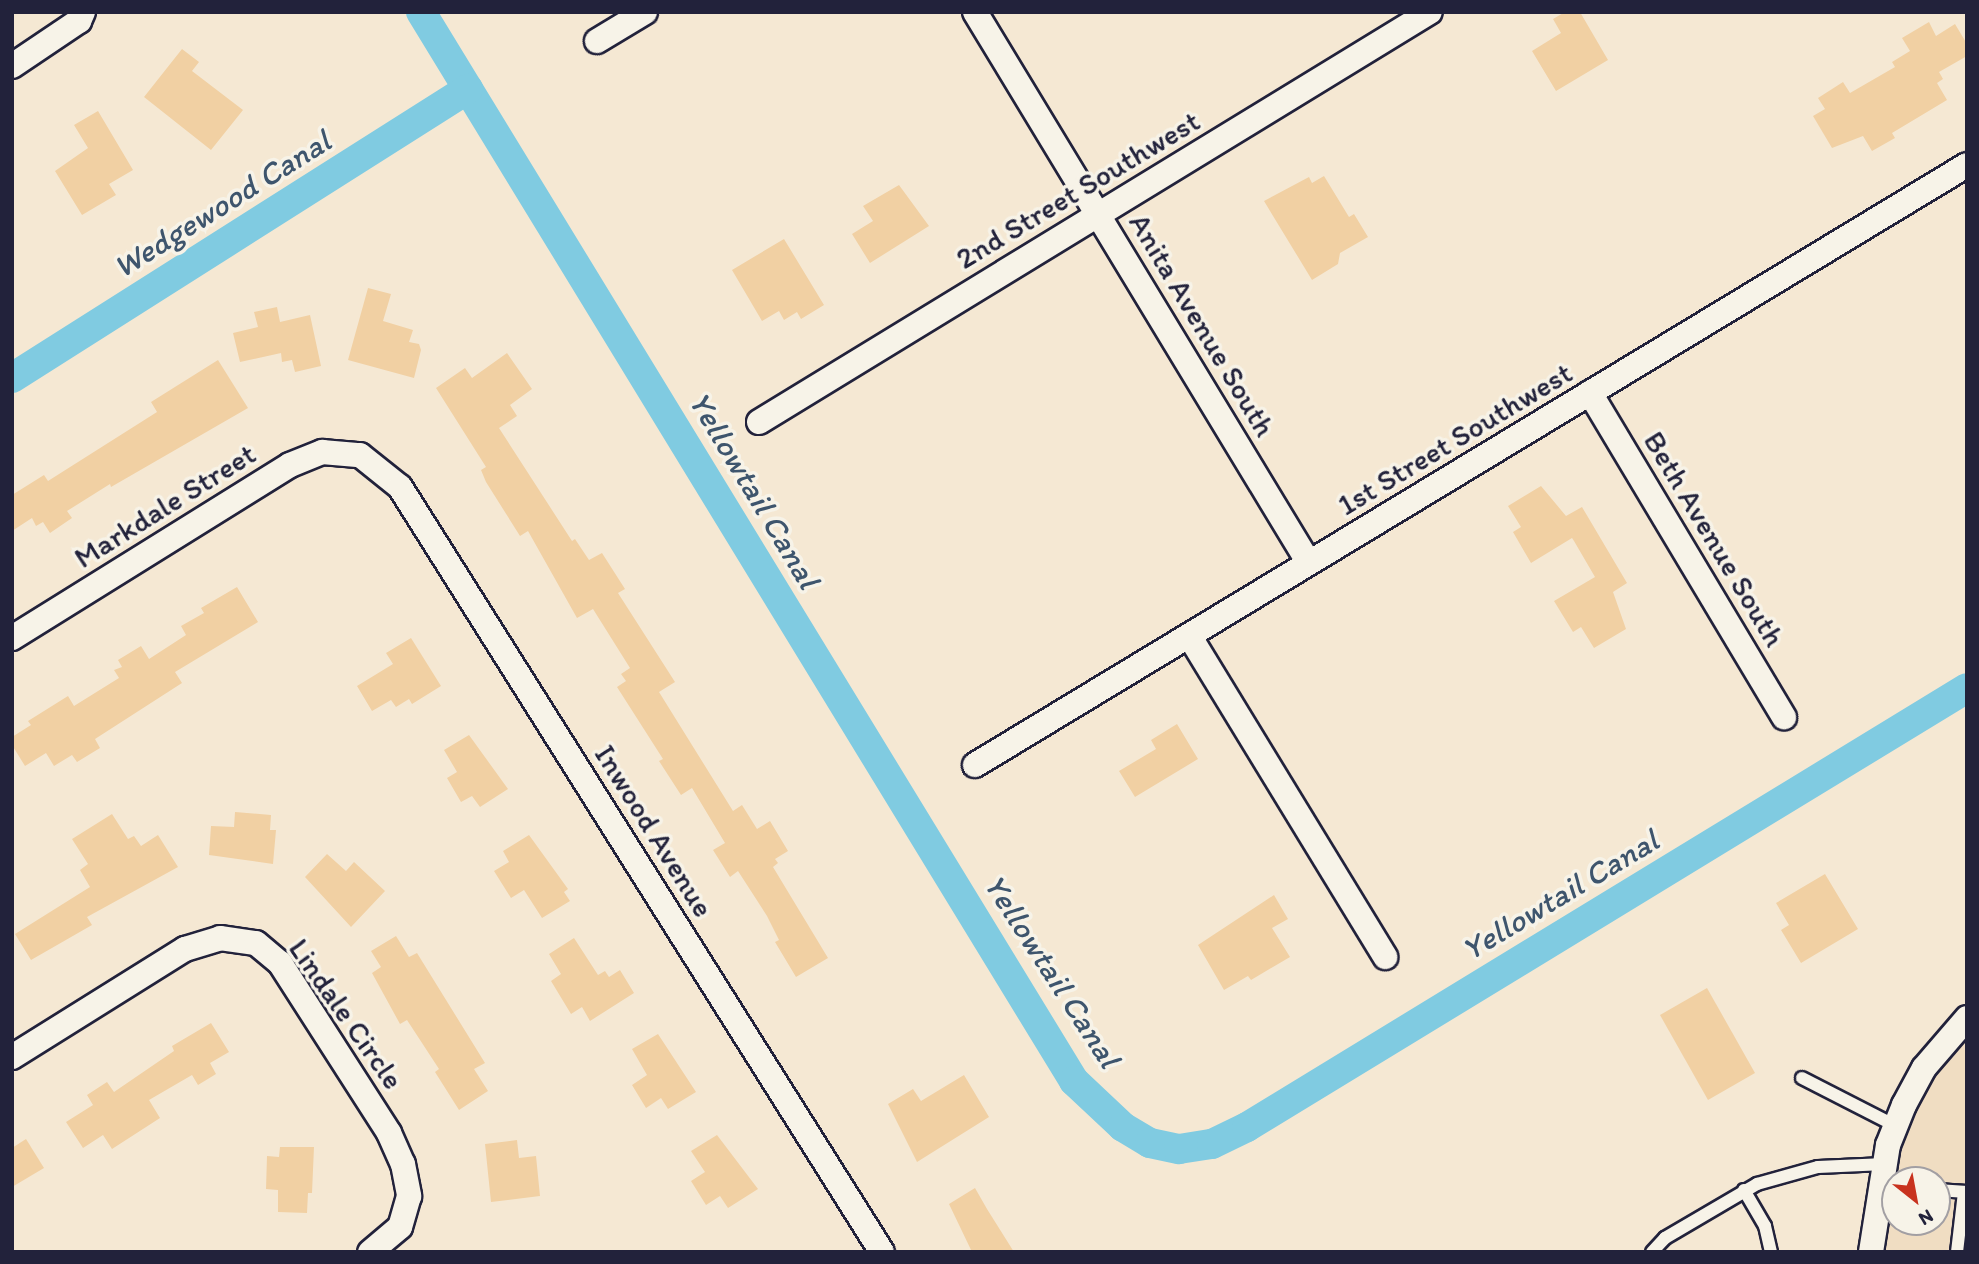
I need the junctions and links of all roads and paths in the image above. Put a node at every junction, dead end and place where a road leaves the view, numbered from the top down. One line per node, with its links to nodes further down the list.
1 (83, 12): 6 (street)
2 (645, 12): 5 (street)
3 (975, 12): 8 (street, Anita Avenue South)
4 (1430, 12): 8 (street, 2nd Street Southwest)
5 (597, 41)
6 (12, 66)
7 (1967, 165): 9 (street, 1st Street Southwest)
8 (1098, 215): 10 (street, 2nd Street Southwest); 12 (street, Anita Avenue South)
9 (1590, 393): 12 (street, 1st Street Southwest); 15 (street, Beth Avenue South)
10 (759, 422)
11 (360, 455): 14 (street, Markdale Street); 28 (street, Inwood Avenue)
12 (1309, 563): 13 (street, 1st Street Southwest)
13 (1190, 637): 16 (street, 1st Street Southwest); 17 (street)
14 (12, 638)
15 (1784, 717)
16 (975, 765)
17 (1385, 957)
18 (1967, 1018): 21 (street)
19 (12, 1057): 27 (street, Lindale Circle)
20 (1802, 1078): 21 (lane)
21 (1896, 1126): 22 (street)
22 (1889, 1166)
23 (1881, 1178): 24 (lane)
24 (1744, 1190): 29 (lane); 30 (lane)
25 (1965, 1192): 32 (lane)
26 (1881, 1206): 31 (street)
27 (370, 1252)
28 (882, 1252)
29 (1652, 1252)
30 (1772, 1252)
31 (1871, 1252)
32 (1957, 1252)

